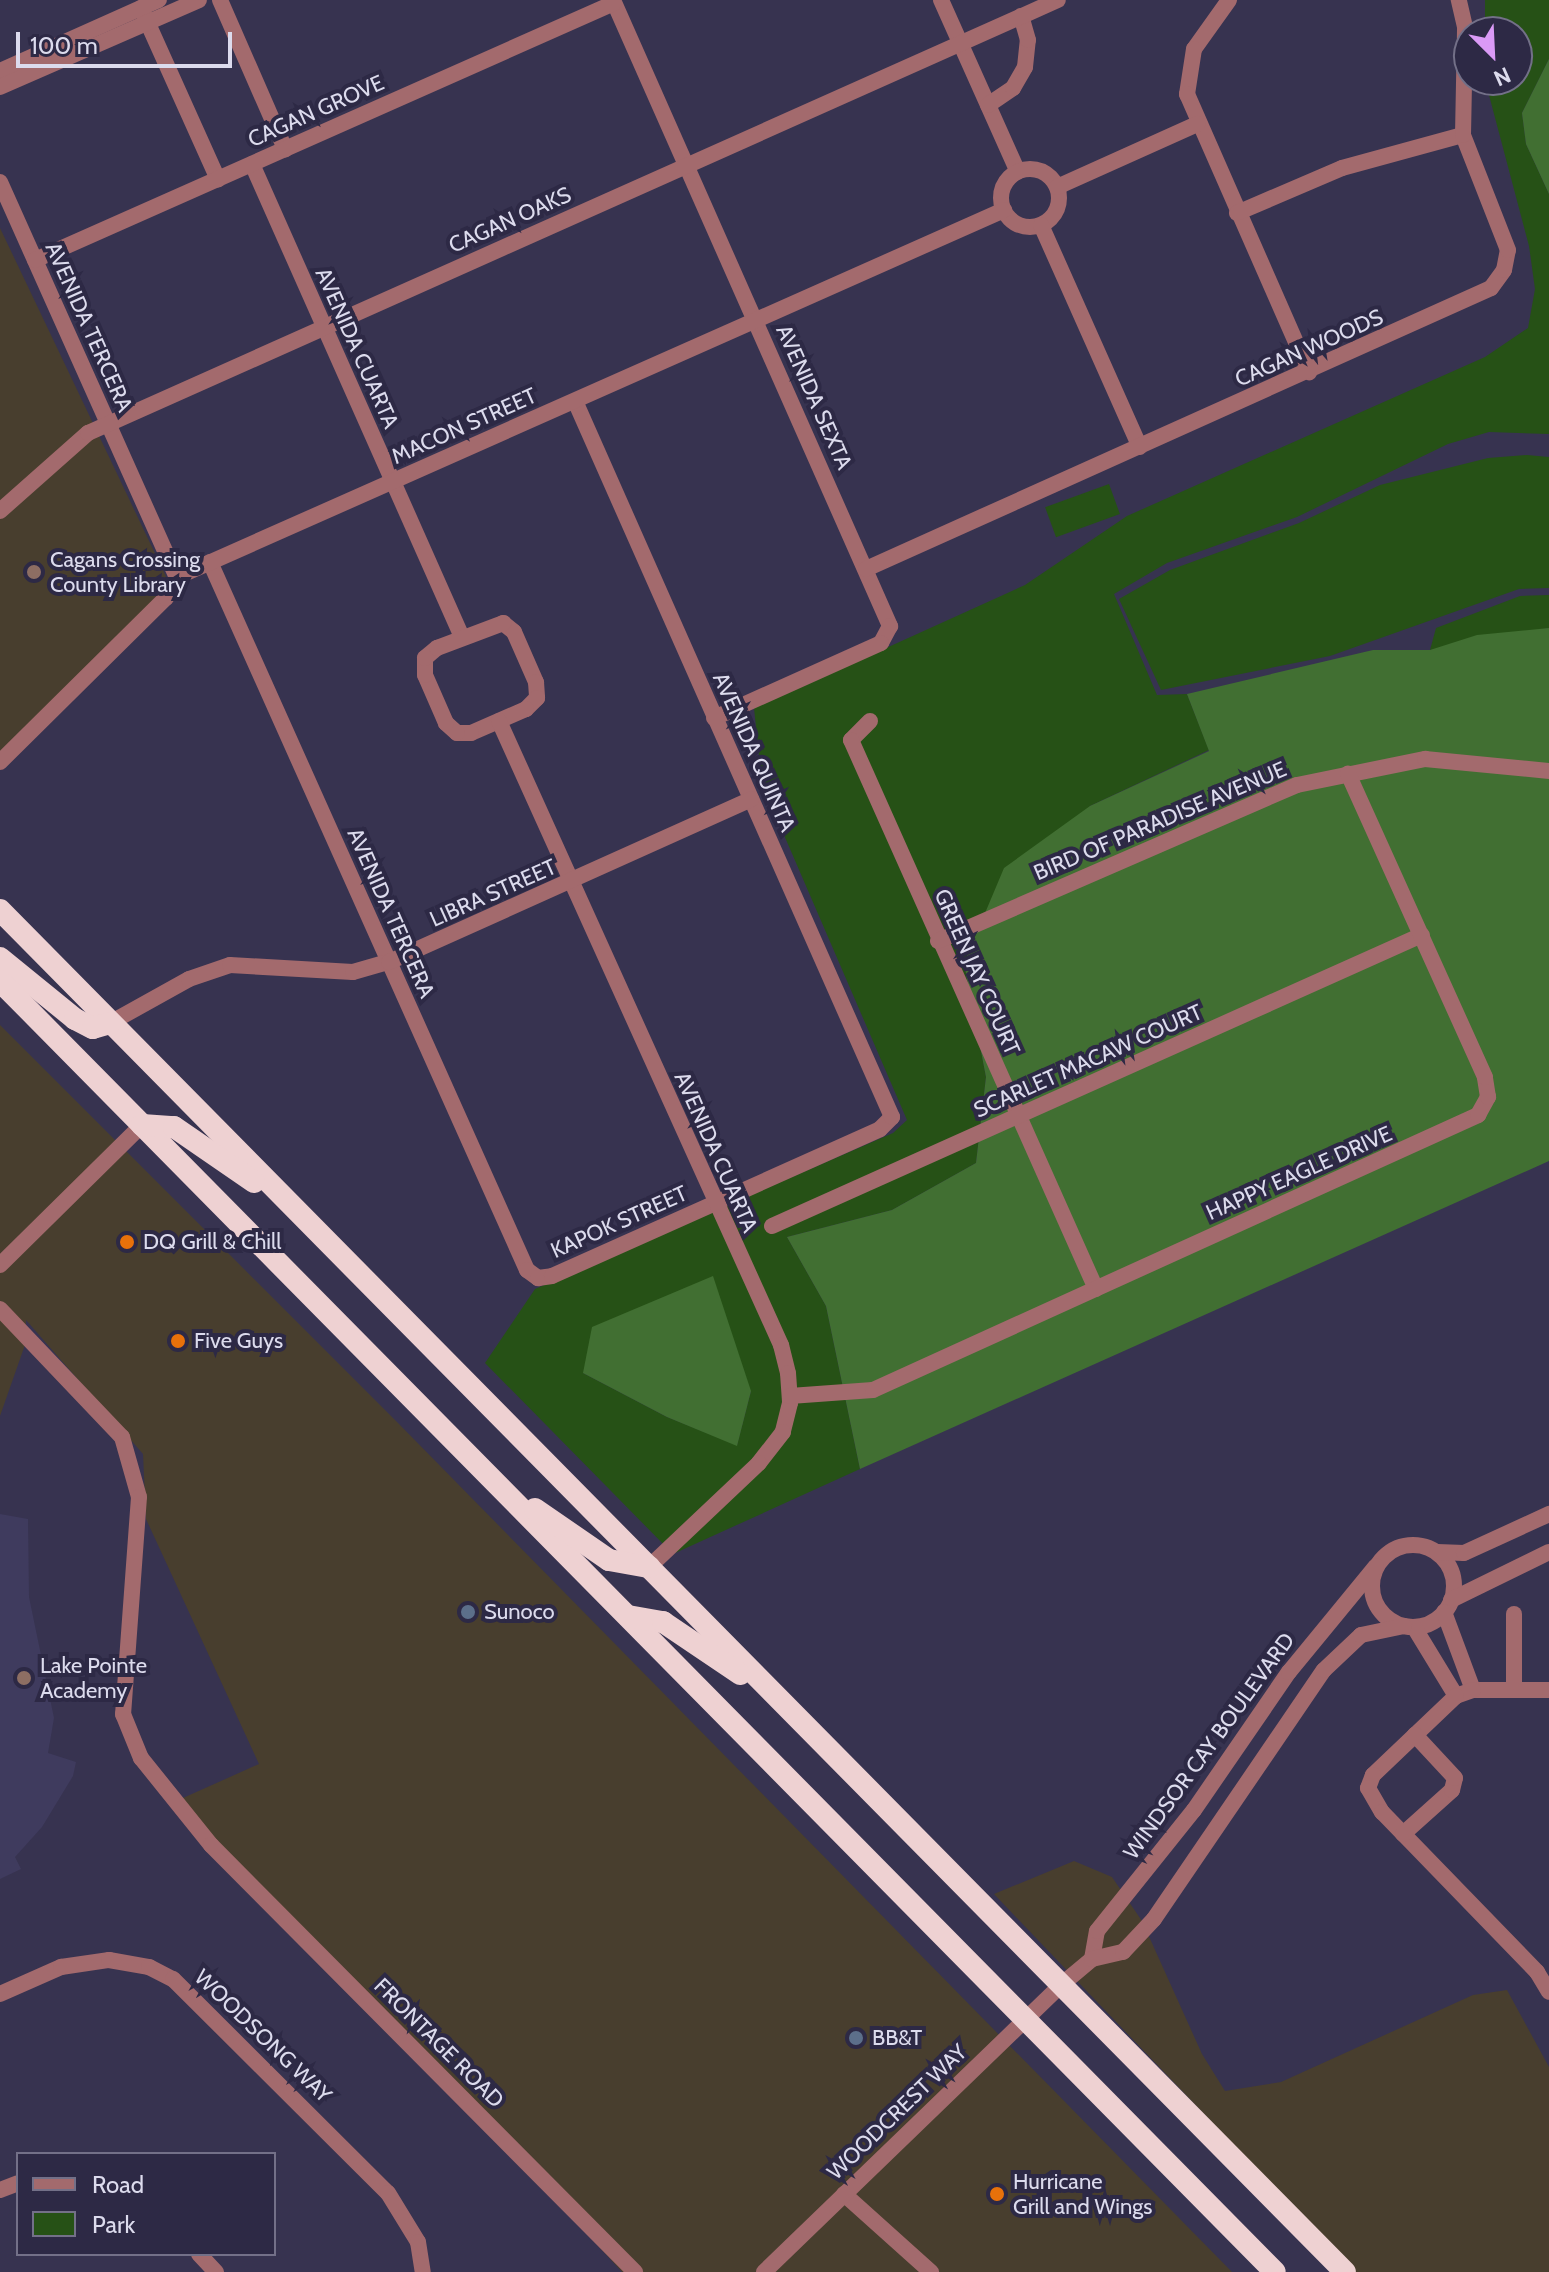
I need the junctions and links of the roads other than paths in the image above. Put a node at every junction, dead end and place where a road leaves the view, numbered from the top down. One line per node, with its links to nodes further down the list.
1 (159, 0): 9 (street)
2 (199, 0): 9 (street)
3 (220, 0): 17 (street)
4 (941, 0): 11 (street)
5 (1058, 0): 10 (street, CAGAN OAKS)
6 (1229, 0): 15 (street)
7 (1459, 0): 16 (street, CAGAN WOODS)
8 (614, 1): 17 (street, CAGAN GROVE); 19 (street, AVENIDA SEXTA)
9 (144, 16): 12 (street); 13 (street); 21 (street)
10 (1021, 16): 11 (street, CAGAN OAKS); 14 (street)
11 (960, 44): 14 (street); 19 (street, CAGAN OAKS)
12 (0, 71)
13 (0, 87)
14 (988, 105): 20 (street)
15 (1197, 124): 23 (street); 25 (street)
16 (1463, 135): 25 (street); 30 (street, CAGAN WOODS)
17 (285, 149): 18 (street, CAGAN GROVE)
18 (252, 164): 21 (street, CAGAN GROVE); 29 (street, AVENIDA CUARTA)
19 (687, 165): 28 (street, AVENIDA SEXTA); 29 (street, CAGAN OAKS)
20 (1018, 172): 23 (street); 24 (street)
21 (218, 179): 27 (street, CAGAN GROVE)
22 (0, 182): 27 (street, AVENIDA TERCERA)
23 (1057, 187): 26 (street)
24 (1004, 210): 26 (street); 28 (street, MACON STREET)
25 (1237, 213): 30 (street)
26 (1041, 225): 33 (street)
27 (35, 260): 32 (street, AVENIDA TERCERA)
28 (757, 321): 31 (street, MACON STREET); 37 (street, AVENIDA SEXTA)
29 (324, 328): 32 (street, CAGAN OAKS); 34 (street, AVENIDA CUARTA)
30 (1309, 372): 33 (street, CAGAN WOODS)
31 (575, 401): 34 (street, MACON STREET); 40 (street, AVENIDA QUINTA)
32 (109, 423): 35 (street, CAGAN OAKS); 38 (street, AVENIDA TERCERA)
33 (1140, 447): 37 (street, CAGAN WOODS)
34 (392, 482): 36 (street, MACON STREET); 39 (street, AVENIDA CUARTA)
35 (0, 511)
36 (210, 562): 38 (street, MACON STREET); 52 (street, AVENIDA TERCERA)
37 (866, 569): 40 (street, AVENIDA SEXTA)
38 (177, 577): 43 (street)
39 (462, 637): 41 (street); 41 (street)
40 (714, 718): 46 (street, AVENIDA QUINTA)
41 (499, 721): 47 (street, AVENIDA CUARTA)
42 (870, 721): 50 (street, GREEN JAY COURT)
43 (0, 762)
44 (1549, 771): 45 (street, BIRD OF PARADISE AVENUE)
45 (1348, 773): 49 (street, HAPPY EAGLE DRIVE); 50 (street, BIRD OF PARADISE AVENUE)
46 (751, 799): 47 (street, LIBRA STREET); 56 (street, AVENIDA QUINTA)
47 (570, 882): 52 (street, LIBRA STREET); 58 (street, AVENIDA CUARTA)
48 (0, 910): 54 (highway)
49 (1422, 935): 55 (street, SCARLET MACAW COURT); 63 (street, HAPPY EAGLE DRIVE)
50 (938, 941): 55 (street, GREEN JAY COURT)
51 (0, 958): 54 (highway)
52 (389, 962): 54 (street, LIBRA STREET); 62 (street, AVENIDA TERCERA)
53 (0, 981): 57 (highway)
54 (110, 1023): 59 (highway)
55 (1018, 1116): 60 (street, SCARLET MACAW COURT); 63 (street, GREEN JAY COURT)
56 (891, 1121): 58 (street, KAPOK STREET)
57 (142, 1125): 59 (highway); 61 (street); 66 (highway)
58 (714, 1203): 62 (street, KAPOK STREET); 65 (street, AVENIDA CUARTA)
59 (304, 1218): 71 (highway)
60 (772, 1226)
61 (0, 1265)
62 (538, 1278)
63 (1096, 1289): 65 (street, HAPPY EAGLE DRIVE)
64 (0, 1309): 94 (street, FRONTAGE ROAD)
65 (790, 1396): 71 (street, AVENIDA CUARTA)
66 (492, 1478): 71 (highway); 74 (highway)
67 (1549, 1514): 68 (street, WINDSOR CAY BOULEVARD)
68 (1437, 1552): 70 (street, WINDSOR CAY BOULEVARD); 72 (street)
69 (1549, 1552): 72 (street)
70 (1376, 1566): 75 (street); 82 (street, WINDSOR CAY BOULEVARD)
71 (649, 1567): 80 (highway)
72 (1448, 1606): 75 (street); 77 (street)
73 (1514, 1614): 76 (street)
74 (628, 1616): 80 (highway); 89 (highway)
75 (1409, 1627): 79 (street); 83 (street)
76 (1514, 1689): 77 (street); 78 (street)
77 (1473, 1690): 79 (street)
78 (1549, 1690)
79 (1456, 1696): 81 (street)
80 (784, 1704): 86 (highway)
81 (1415, 1735): 84 (street); 84 (street)
82 (1228, 1756): 83 (street); 85 (street, WINDSOR CAY BOULEVARD)
83 (1251, 1773): 85 (street)
84 (1403, 1834): 87 (street)
85 (1092, 1959): 86 (street)
86 (1061, 1985): 89 (street, WOODCREST WAY); 98 (highway)
87 (1549, 1992)
88 (0, 1994): 93 (street, WOODSONG WAY)
89 (1025, 2019): 90 (street, WOODCREST WAY); 97 (highway)
90 (844, 2194): 95 (street, WOODCREST WAY); 96 (street)
91 (201, 2256): 92 (street)
92 (216, 2272)
93 (423, 2272)
94 (635, 2272)
95 (764, 2272)
96 (931, 2272)
97 (1275, 2272)
98 (1345, 2272)

